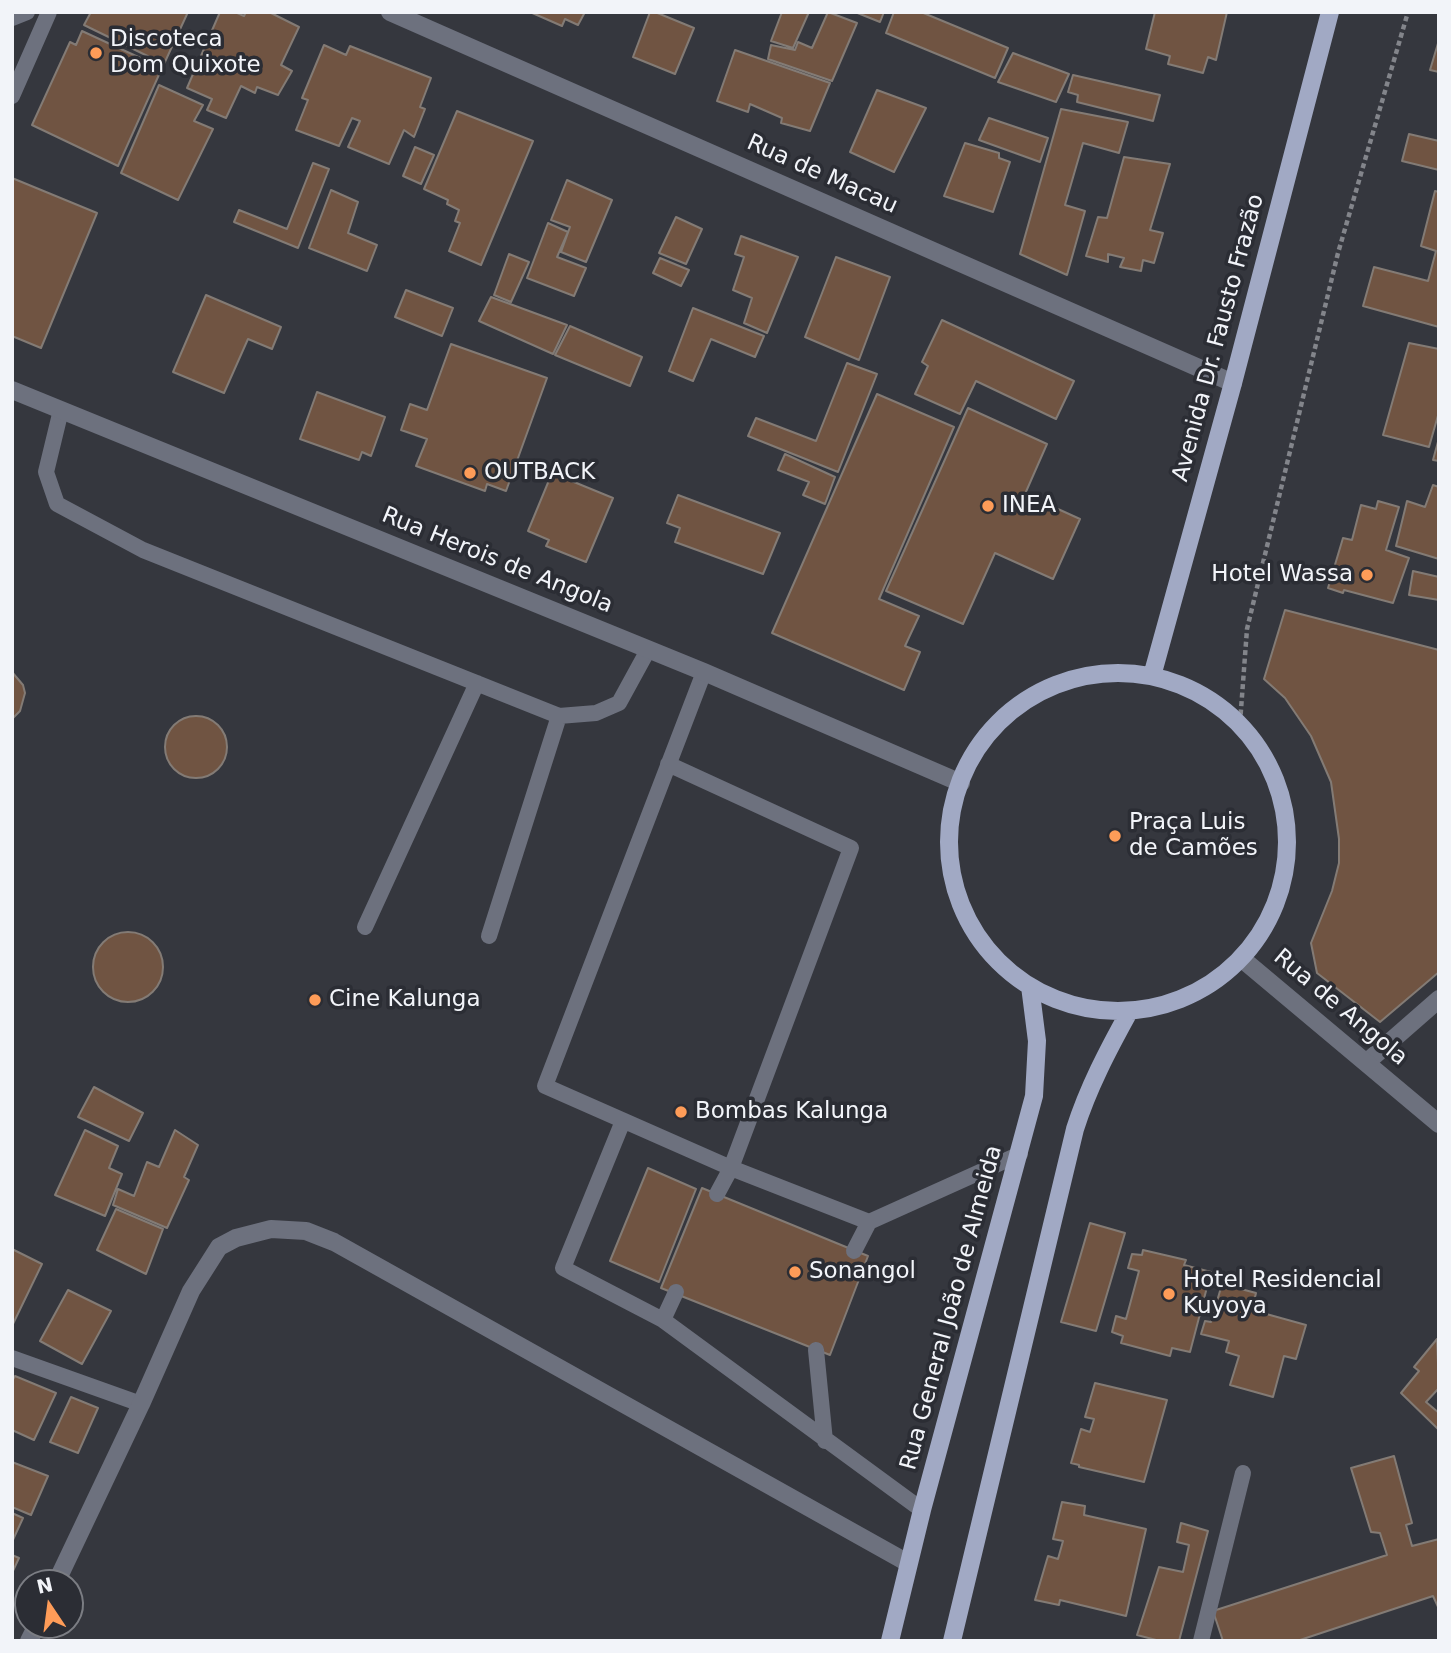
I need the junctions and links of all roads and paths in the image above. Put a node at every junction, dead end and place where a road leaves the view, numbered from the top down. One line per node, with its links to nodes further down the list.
1 (27, 12): 6 (lane)
2 (49, 12): 7 (lane)
3 (390, 12): 8 (street, Rua de Macau)
4 (1330, 12): 8 (main road, Avenida Dr. Fausto Frazão)
5 (1408, 12): 16 (path)
6 (12, 18)
7 (12, 96)
8 (1233, 383): 13 (main road, Avenida Dr. Fausto Frazão)
9 (12, 390): 10 (street, Rua Herois de Angola)
10 (61, 410): 11 (street, Rua Herois de Angola); 14 (lane)
11 (648, 650): 12 (street, Rua Herois de Angola); 15 (lane)
12 (704, 672): 17 (lane); 18 (street, Rua Herois de Angola)
13 (1152, 676): 16 (main road); 18 (main road)
14 (477, 683): 15 (lane); 19 (lane)
15 (559, 716): 20 (lane)
16 (1240, 723): 21 (main road)
17 (668, 764): 26 (lane); 29 (lane)
18 (961, 783): 22 (main road)
19 (365, 927)
20 (489, 936)
21 (1241, 958): 24 (main road); 25 (street, Rua de Angola)
22 (1030, 986): 24 (main road); 28 (main road, Rua General João de Almeida)
23 (1439, 999): 25 (street)
24 (1129, 1012): 43 (main road)
25 (1367, 1062): 27 (street, Rua de Angola)
26 (623, 1121): 29 (lane); 34 (lane)
27 (1439, 1124)
28 (1020, 1154): 31 (lane); 40 (main road, Rua General João de Almeida)
29 (731, 1168): 30 (lane); 31 (lane)
30 (717, 1194)
31 (869, 1222): 32 (lane)
32 (854, 1251)
33 (676, 1292): 34 (lane)
34 (663, 1320): 38 (lane)
35 (816, 1350): 38 (lane)
36 (12, 1357): 37 (lane)
37 (141, 1404): 41 (street); 42 (street)
38 (825, 1441): 40 (lane)
39 (1243, 1473): 45 (lane)
40 (922, 1510): 41 (main road, Rua General João de Almeida)
41 (908, 1563): 44 (main road, Rua General João de Almeida)
42 (63, 1569)
43 (957, 1640)
44 (890, 1641)
45 (1201, 1641)

